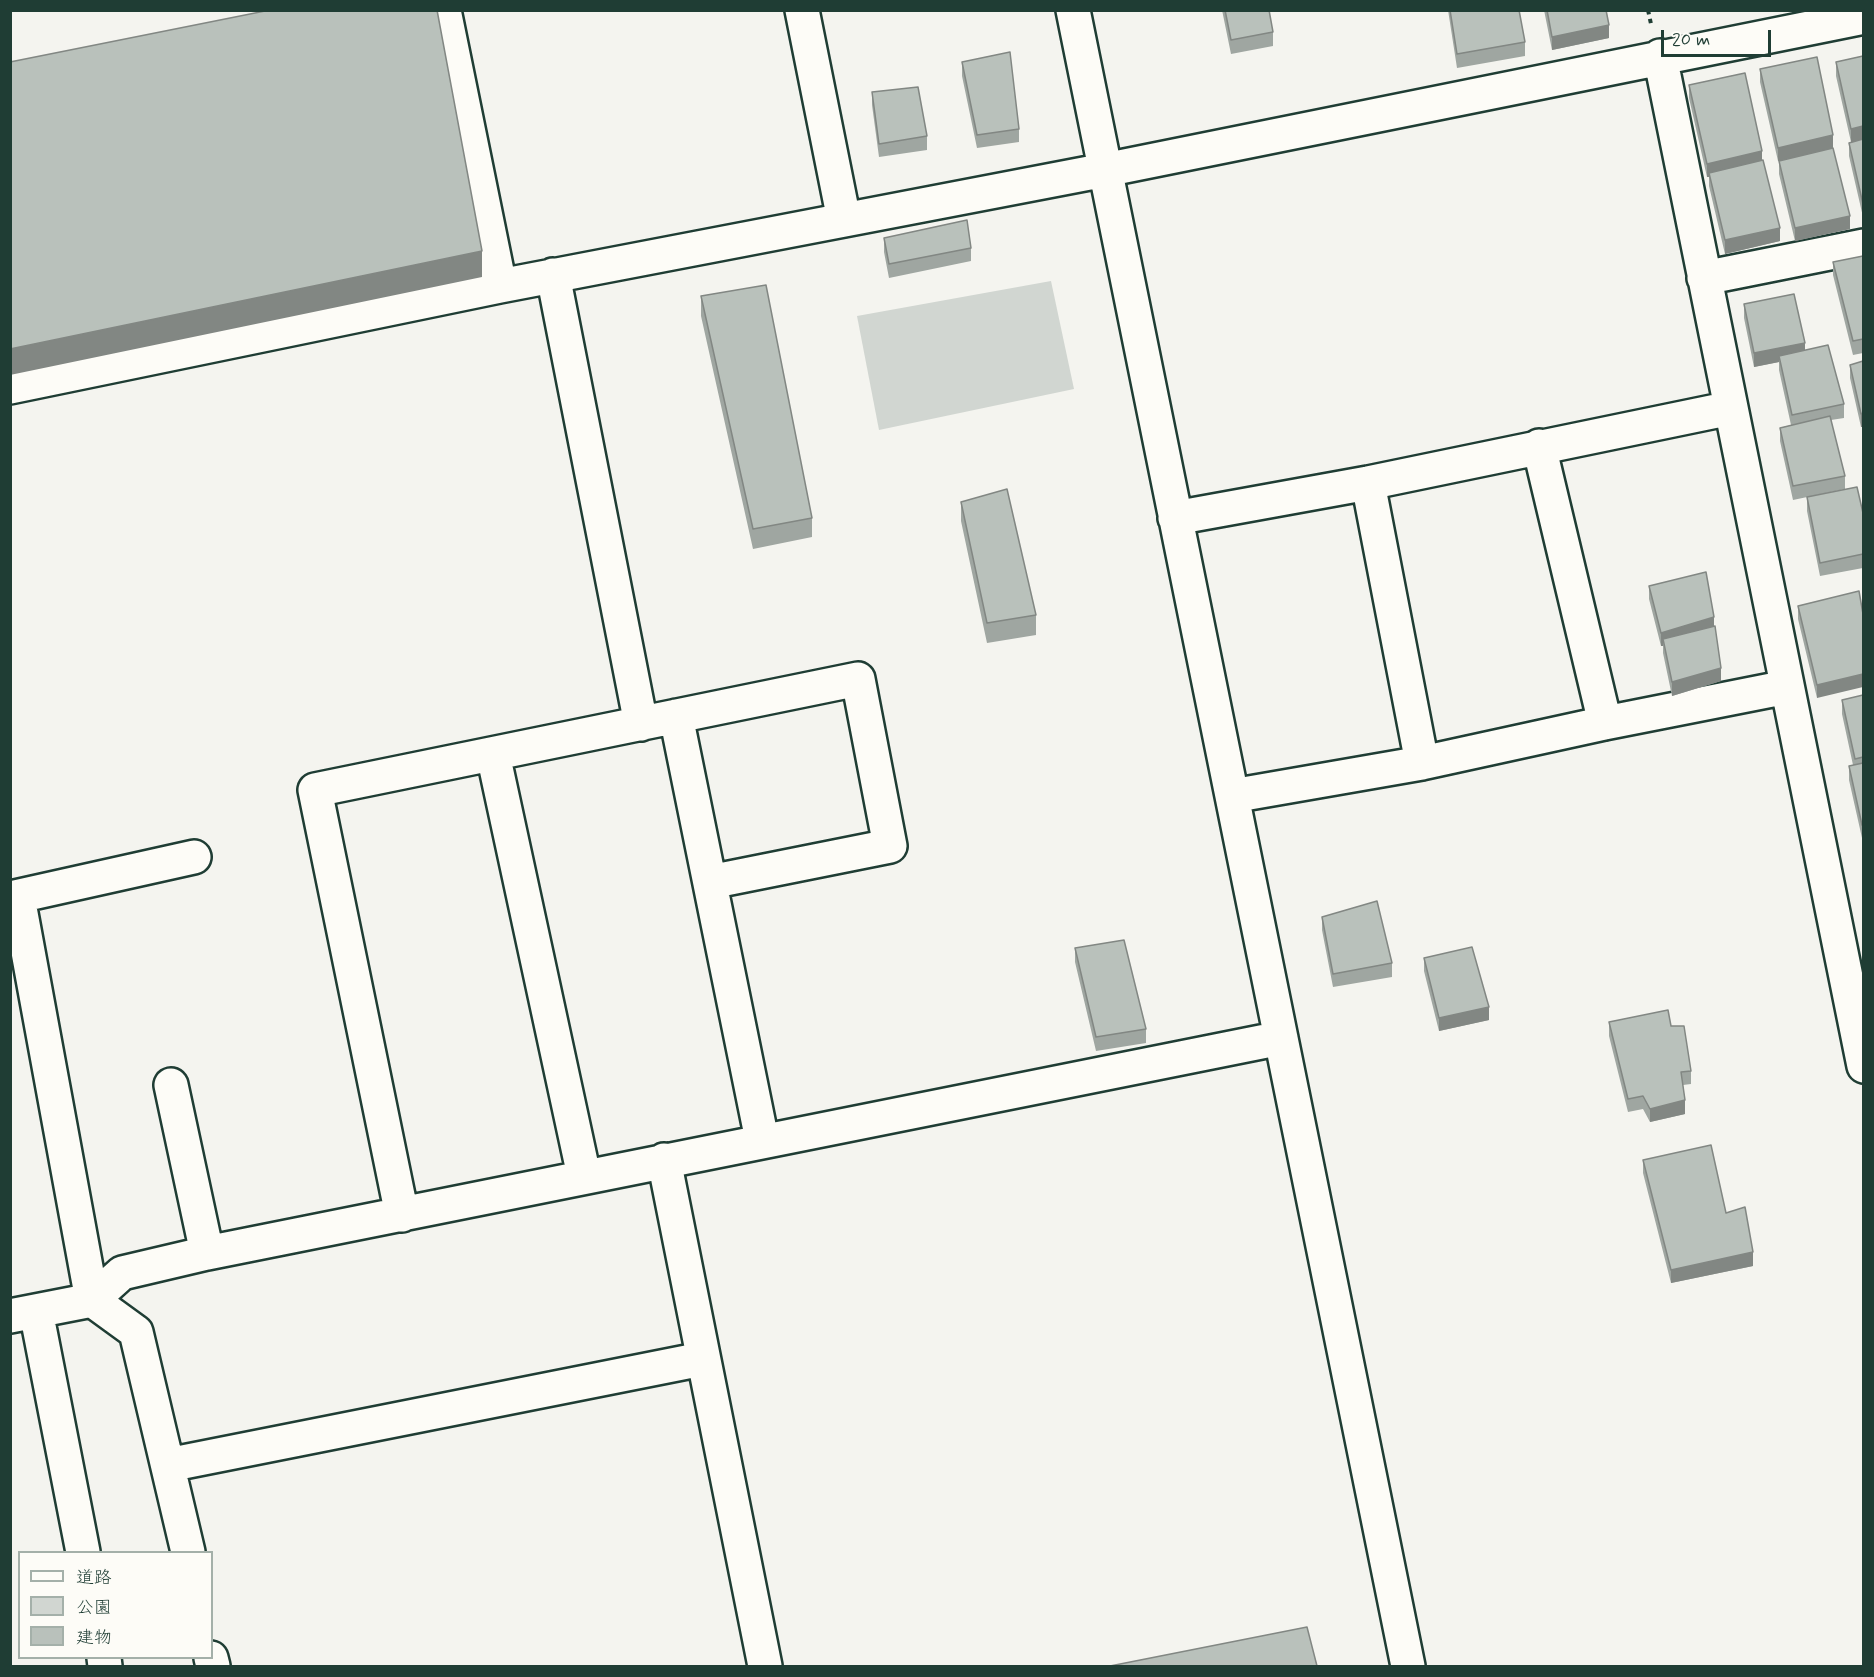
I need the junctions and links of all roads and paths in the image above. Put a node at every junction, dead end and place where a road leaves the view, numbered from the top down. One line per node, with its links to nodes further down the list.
1 (444, 10): 11 (street)
2 (802, 10): 7 (street)
3 (1073, 10): 6 (street)
4 (1863, 17): 5 (street)
5 (1660, 56): 6 (street); 10 (street)
6 (1106, 170): 7 (street); 16 (street)
7 (844, 220): 9 (street)
8 (1863, 246): 10 (street)
9 (554, 275): 11 (street); 20 (street)
10 (1704, 278): 13 (street)
11 (500, 286): 12 (street)
12 (10, 387)
13 (1731, 408): 14 (street); 17 (street)
14 (1539, 446): 15 (street); 19 (street)
15 (1368, 483): 16 (street); 22 (street)
16 (1175, 518): 23 (street)
17 (1787, 687): 19 (street); 28 (street)
18 (676, 716): 20 (street); 25 (street); 25 (street)
19 (1605, 723): 22 (street)
20 (641, 724): 21 (street)
21 (493, 754): 34 (street); 35 (street)
22 (1422, 763): 23 (street)
23 (1232, 796): 29 (street)
24 (194, 857): 26 (street)
25 (710, 882): 32 (street)
26 (14, 897): 27 (street)
27 (23, 992): 37 (street)
28 (1859, 1017): 30 (street)
29 (1281, 1038): 32 (street); 44 (street)
30 (1863, 1066)
31 (171, 1085): 36 (street)
32 (762, 1140): 33 (street)
33 (664, 1160): 34 (street); 39 (street)
34 (584, 1176): 35 (street)
35 (402, 1215): 36 (street)
36 (207, 1253): 37 (street)
37 (92, 1300): 38 (street); 40 (street)
38 (23, 1314): 41 (street)
39 (702, 1359): 40 (street); 43 (street)
40 (168, 1465): 42 (street)
41 (83, 1551)
42 (188, 1551)
43 (765, 1666)
44 (1408, 1666)

